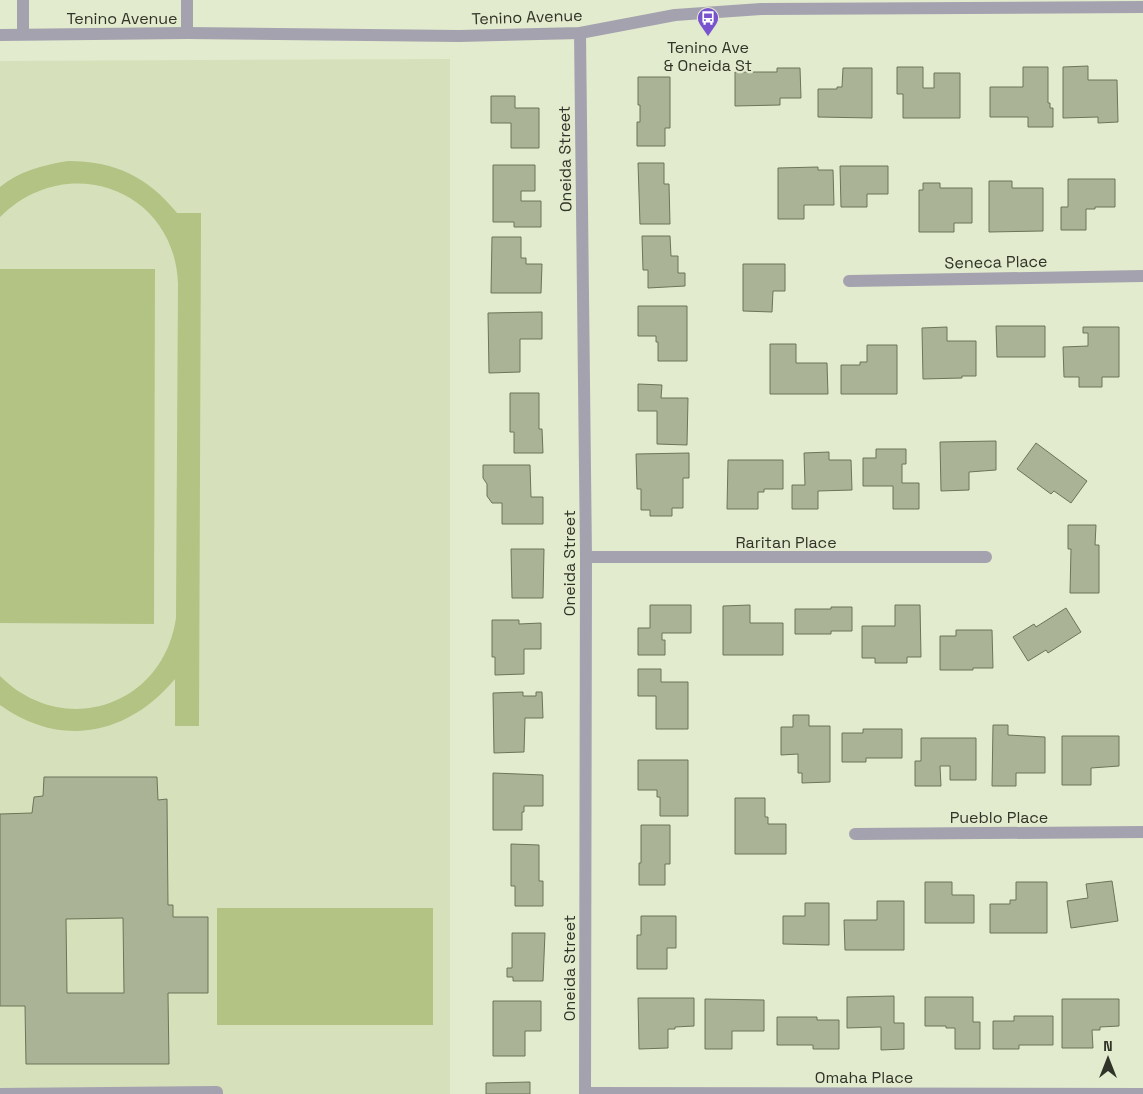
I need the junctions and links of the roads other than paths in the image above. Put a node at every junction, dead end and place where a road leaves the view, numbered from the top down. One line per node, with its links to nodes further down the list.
1 (24, 0): 6 (street)
2 (187, 0): 4 (street)
3 (1143, 7): 5 (street, Tenino Avenue)
4 (187, 33): 5 (street, Tenino Avenue); 6 (street, Tenino Avenue)
5 (580, 33): 10 (street, Oneida Street)
6 (24, 34): 7 (street, Tenino Avenue)
7 (0, 35)
8 (1143, 276): 9 (street, Seneca Place)
9 (849, 281)
10 (586, 557): 11 (street, Raritan Place); 14 (street, Oneida Street)
11 (986, 557)
12 (1143, 832): 13 (street, Pueblo Place)
13 (855, 834)
14 (585, 1093): 17 (street, Omaha Place)
15 (0, 1094): 16 (street)
16 (217, 1094)
17 (1143, 1094)

